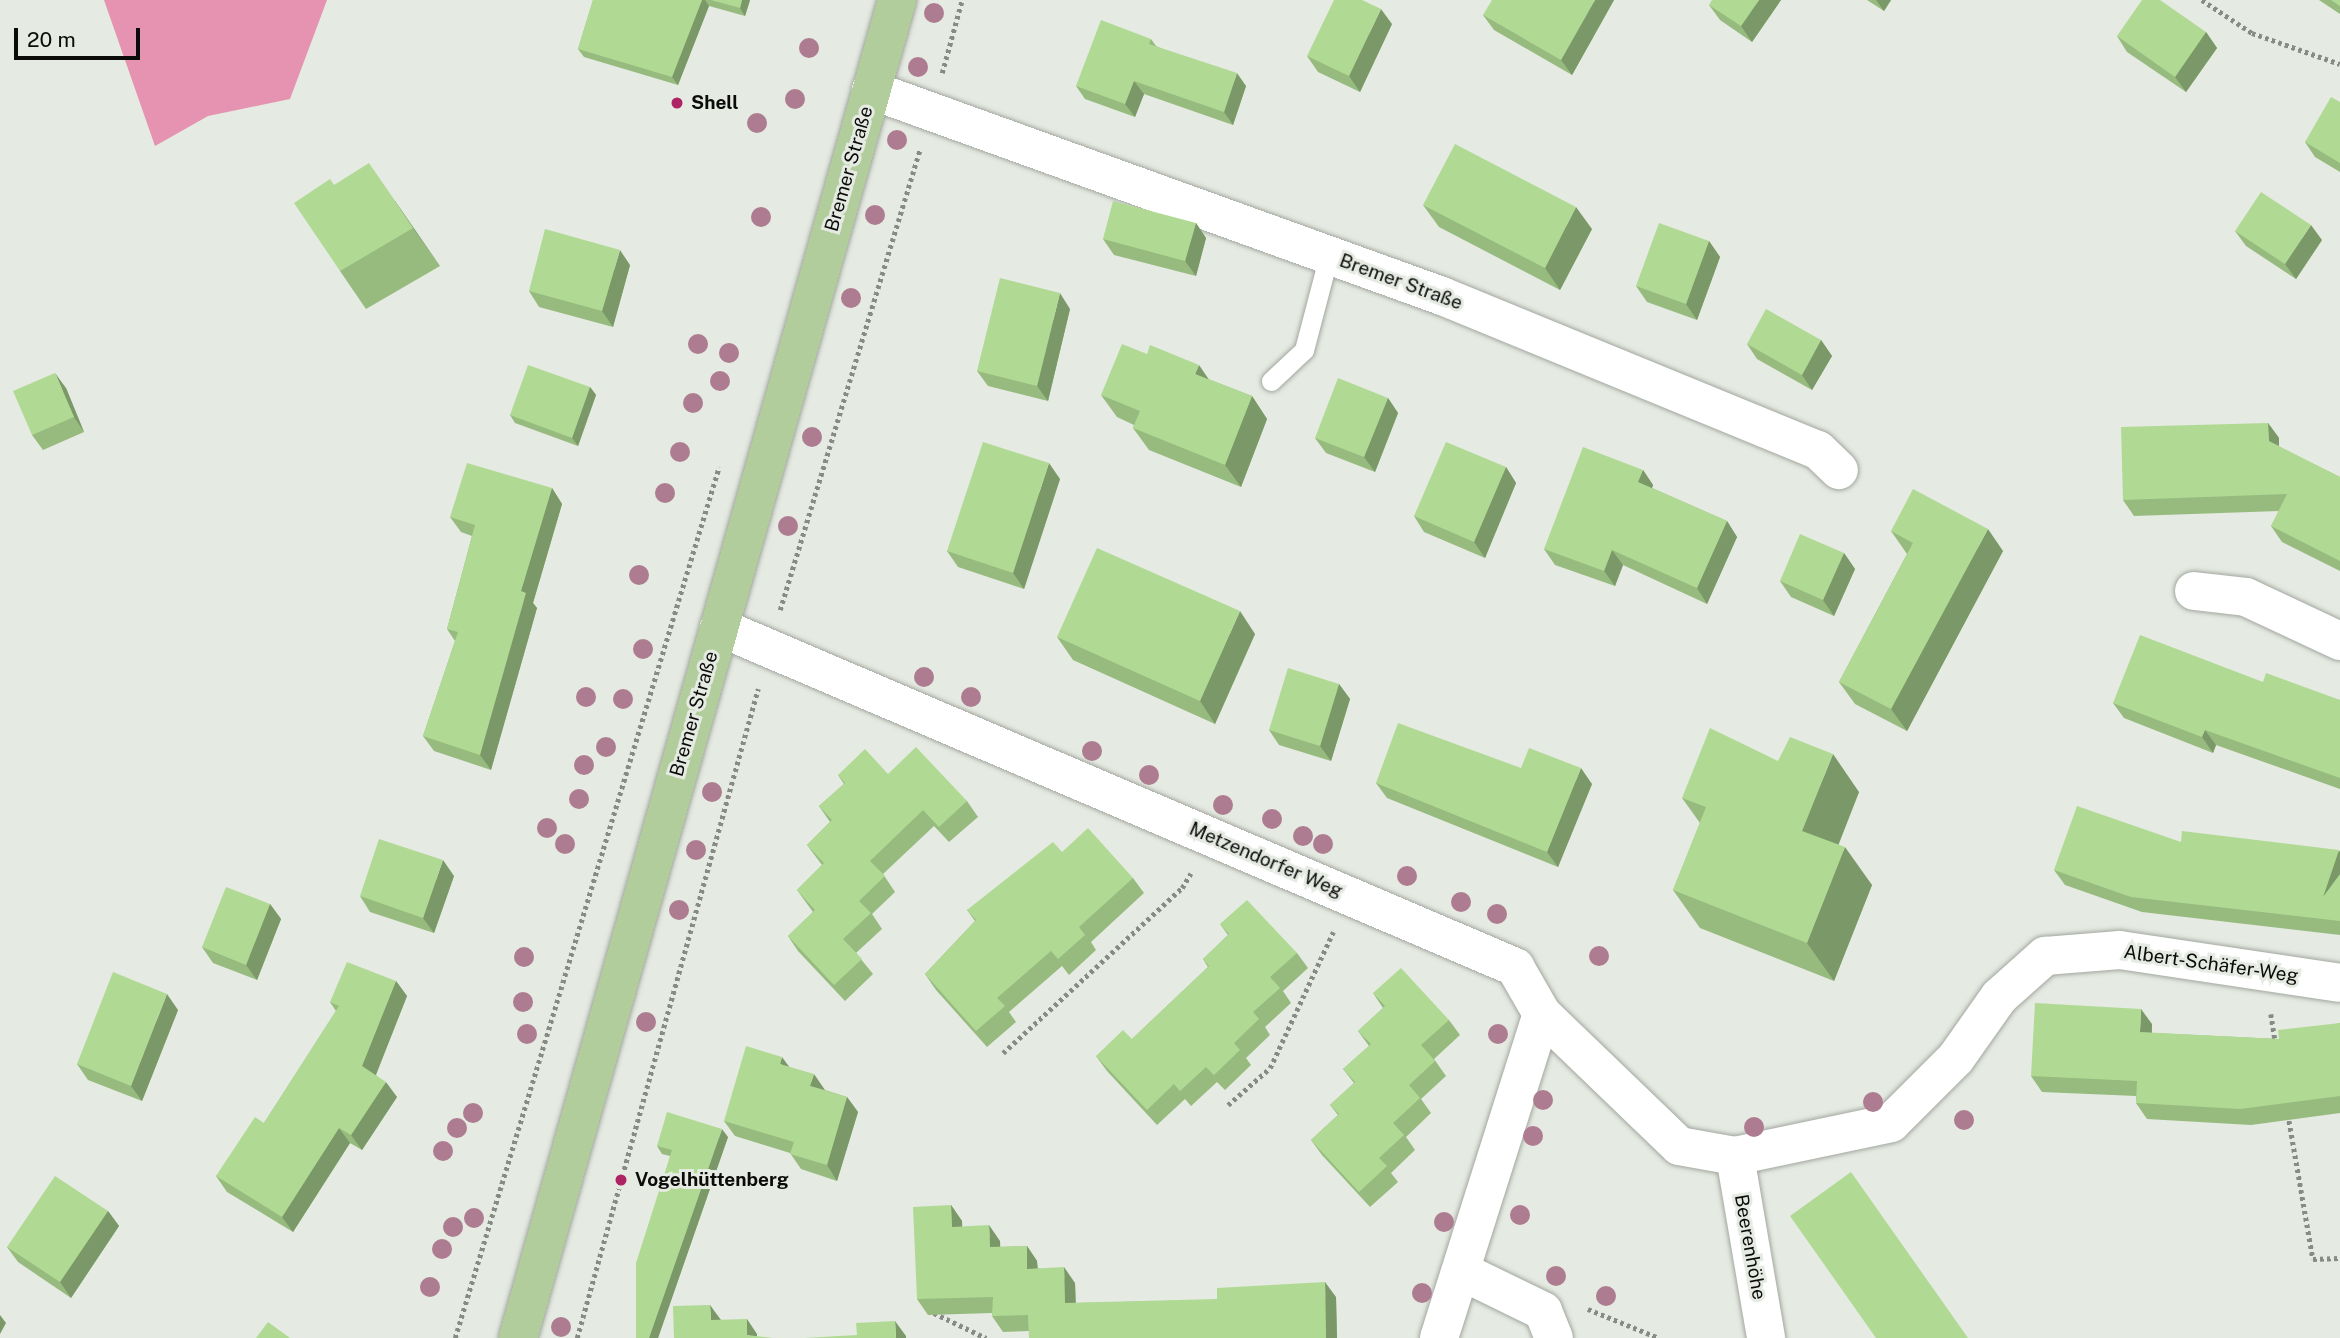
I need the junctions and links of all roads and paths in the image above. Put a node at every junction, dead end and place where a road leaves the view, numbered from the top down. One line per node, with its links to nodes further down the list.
1 (897, 0): 4 (main road, Bremer Straße)
2 (2202, 0): 3 (path)
3 (2340, 64)
4 (871, 90): 5 (street, Bremer Straße); 10 (main road, Bremer Straße)
5 (1329, 256): 6 (lane); 8 (street, Bremer Straße)
6 (1271, 381)
7 (722, 456): 26 (path)
8 (1839, 470)
9 (2194, 591): 11 (street)
10 (719, 627): 12 (street, Metzendorfer Weg); 27 (main road, Bremer Straße)
11 (2340, 641)
12 (1211, 837): 13 (street, Metzendorfer Weg); 17 (path)
13 (1349, 896): 16 (street, Metzendorfer Weg); 19 (path)
14 (2263, 971): 15 (street, Albert-Schäfer-Weg); 18 (path); 21 (street, Albert-Schäfer-Weg)
15 (2340, 983)
16 (1542, 1014): 21 (street, Albert-Schäfer-Weg); 23 (street)
17 (1003, 1053)
18 (2277, 1054)
19 (1228, 1105)
20 (2287, 1108): 22 (path)
21 (1735, 1156): 31 (street, Beerenhöhe)
22 (2340, 1258)
23 (1465, 1273): 25 (street); 29 (street)
24 (930, 1311): 28 (path)
25 (1549, 1325): 30 (path)
26 (456, 1338)
27 (518, 1338)
28 (986, 1338)
29 (1439, 1338)
30 (1659, 1338)
31 (1766, 1338)

